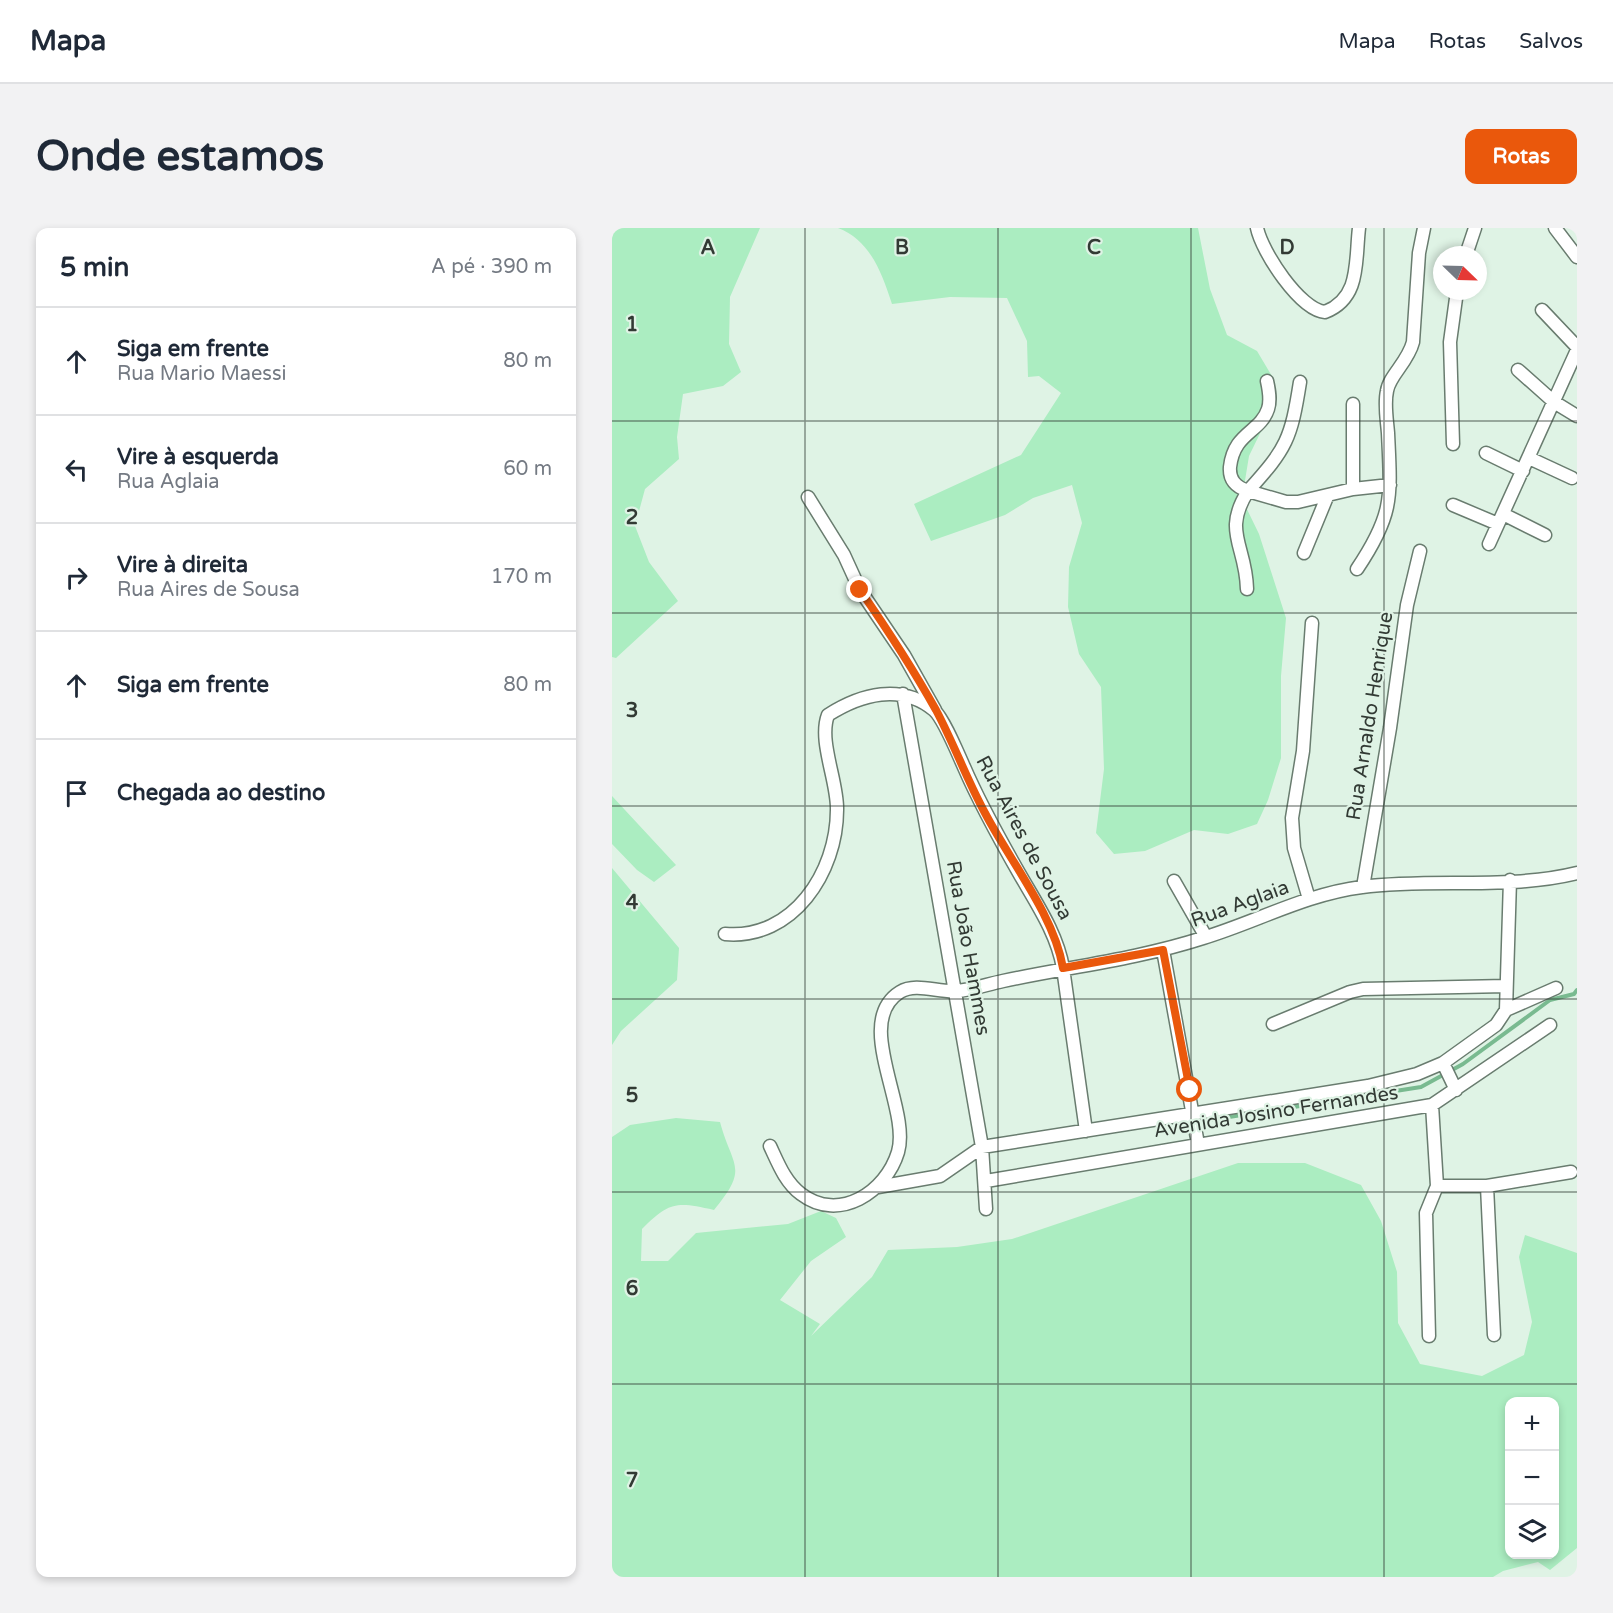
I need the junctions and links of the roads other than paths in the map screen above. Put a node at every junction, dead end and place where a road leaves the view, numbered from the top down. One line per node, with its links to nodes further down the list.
1 (1257, 228): 2 (street)
2 (1359, 228)
3 (1424, 228): 22 (street)
4 (1475, 228): 6 (street)
5 (1555, 228): 7 (street)
6 (1469, 246)
7 (1577, 257)
8 (1456, 300): 17 (street)
9 (1542, 310): 10 (street)
10 (1577, 348): 14 (street)
11 (1518, 370): 14 (street)
12 (1267, 381): 24 (street)
13 (1300, 382): 24 (street)
14 (1554, 402): 16 (street); 19 (street)
15 (1353, 404): 23 (street)
16 (1577, 416)
17 (1453, 444)
18 (1486, 453): 20 (street)
19 (1529, 458): 20 (street); 21 (street)
20 (1523, 471): 28 (street)
21 (1572, 478)
22 (1390, 485): 23 (street); 33 (street)
23 (1353, 489): 26 (street)
24 (1248, 491): 26 (street); 34 (street)
25 (808, 497): 37 (street, Rua Aires de Sousa)
26 (1327, 497): 32 (street)
27 (1453, 505): 28 (street)
28 (1501, 519): 29 (street); 30 (street)
29 (1545, 536)
30 (1489, 544)
31 (1420, 551): 41 (street, Rua Arnaldo Henrique)
32 (1304, 553)
33 (1357, 569)
34 (1247, 589)
35 (1312, 623): 42 (street)
36 (903, 694): 37 (street); 43 (street); 49 (street, Rua João Hammes)
37 (936, 711): 46 (street, Rua Aires de Sousa)
38 (1577, 873): 40 (street, Rua Aglaia)
39 (1173, 880): 44 (street)
40 (1510, 880): 41 (street, Rua Aglaia); 47 (street)
41 (1363, 887): 42 (street, Rua Aglaia)
42 (1309, 900): 44 (street, Rua Aglaia)
43 (725, 934)
44 (1206, 938): 45 (street, Rua Aglaia)
45 (1163, 950): 46 (street, Rua Aglaia); 56 (street)
46 (1063, 968): 49 (street, Rua Aglaia); 57 (street, Rua Aires de Sousa)
47 (1506, 986): 50 (street); 51 (street)
48 (1556, 988): 50 (street, Avenida Josino Fernandes)
49 (956, 991): 60 (street, Rua João Hammes); 65 (street, Rua Aglaia)
50 (1506, 1010): 53 (street, Avenida Josino Fernandes)
51 (1273, 1024)
52 (1550, 1025): 54 (street, Avenida Josino Fernandes)
53 (1446, 1069): 54 (street); 56 (street, Avenida Josino Fernandes)
54 (1456, 1090): 55 (street, Avenida Josino Fernandes)
55 (1432, 1105): 58 (street, Avenida Josino Fernandes); 64 (street)
56 (1194, 1113): 57 (street, Avenida Josino Fernandes); 58 (street)
57 (1086, 1131): 60 (street, Avenida Josino Fernandes)
58 (1198, 1144): 62 (street, Avenida Josino Fernandes)
59 (770, 1146): 65 (street)
60 (982, 1147): 62 (street, Rua João Hammes); 65 (street, Avenida Josino Fernandes)
61 (1572, 1172): 63 (street)
62 (986, 1181): 66 (street, Rua João Hammes)
63 (1487, 1185): 64 (street); 67 (street)
64 (1437, 1186): 68 (street)
65 (878, 1187)
66 (987, 1209)
67 (1494, 1335)
68 (1429, 1336)

